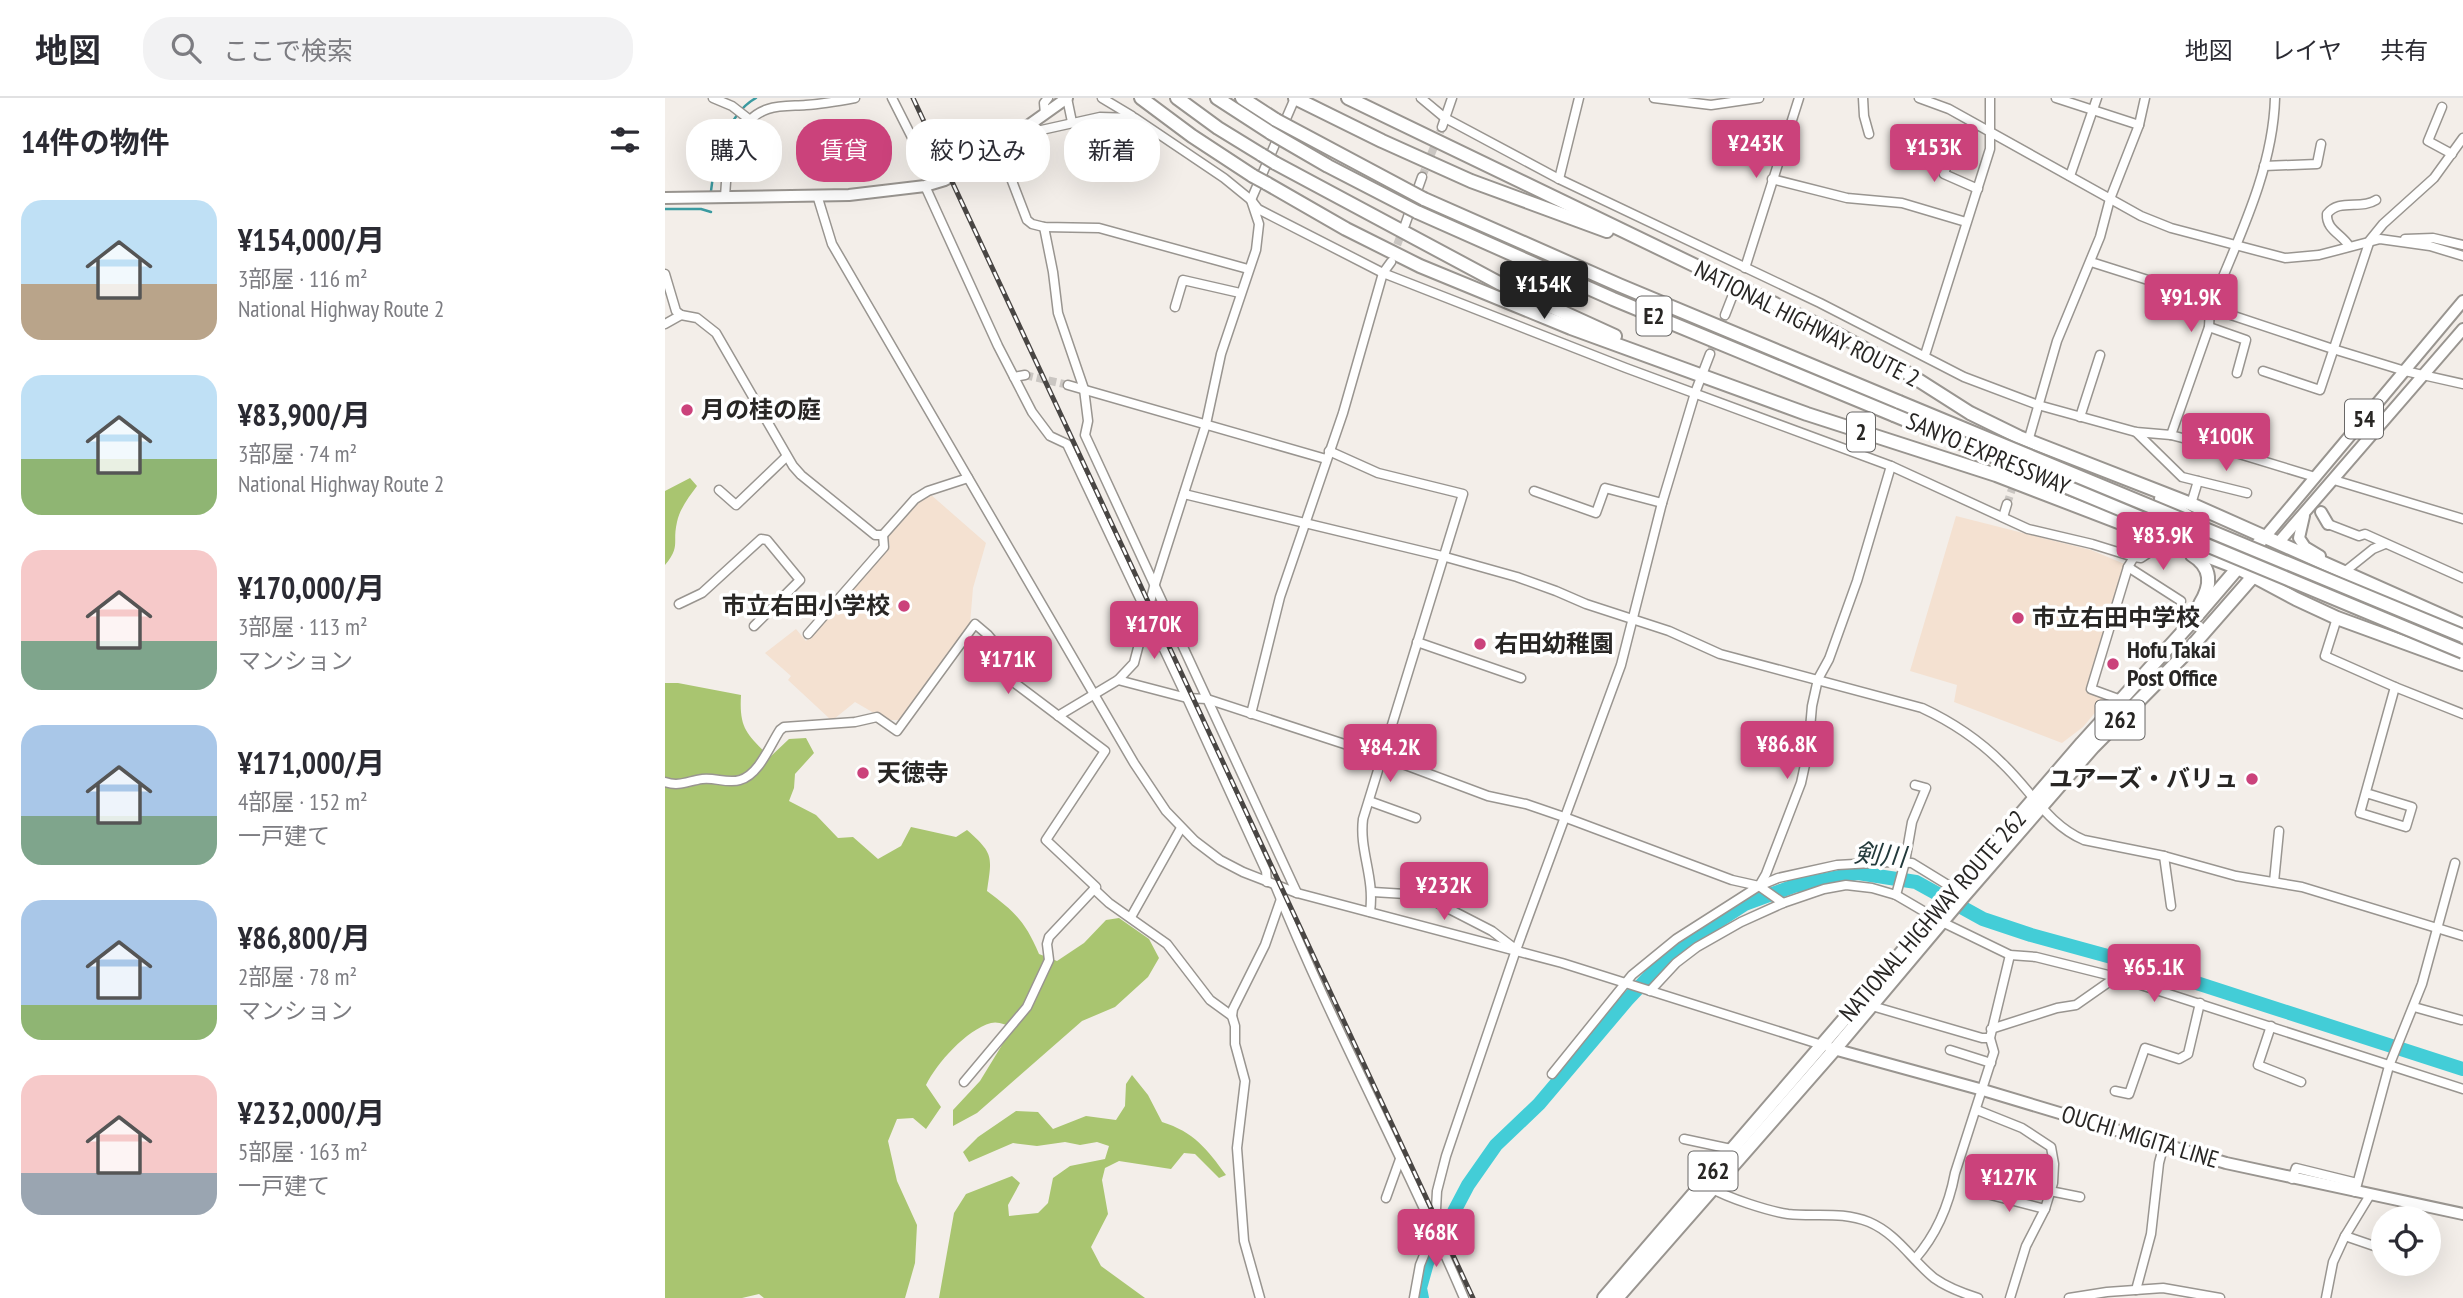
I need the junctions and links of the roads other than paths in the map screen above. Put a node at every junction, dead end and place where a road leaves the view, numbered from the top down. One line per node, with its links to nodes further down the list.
1 (713, 98): 30 (street)
2 (855, 98): 31 (street)
3 (892, 98): 51 (street)
4 (1048, 98): 28 (street)
5 (1067, 98): 28 (main road); 33 (street)
6 (1104, 98): 29 (street)
7 (1141, 98): 90 (highway, 2, bridge)
8 (1177, 98): 90 (highway, bridge)
9 (1217, 98): 153 (highway, SANYO EXPRESSWAY / E2, bridge)
10 (1242, 98): 151 (highway, SANYO EXPRESSWAY / E2, bridge)
11 (1348, 98): 68 (highway, NATIONAL HIGHWAY ROUTE 2)
12 (1421, 98): 35 (street)
13 (1452, 98): 35 (street)
14 (1579, 98): 46 (street)
15 (1658, 98): 16 (street)
16 (1759, 98)
17 (1799, 98): 47 (street)
18 (1863, 98): 38 (street)
19 (1919, 98): 37 (street)
20 (1990, 98): 37 (street)
21 (2056, 98): 27 (street)
22 (2097, 98): 27 (street)
23 (2145, 98): 36 (street)
24 (2275, 98): 43 (street)
25 (1297, 99): 57 (street); 68 (highway)
26 (2442, 107): 42 (street)
27 (2095, 110): 36 (street); 44 (street)
28 (1045, 114): 32 (main road)
29 (1135, 118): 34 (street); 57 (street)
30 (749, 119)
31 (752, 119)
32 (1038, 119)
33 (1071, 119)
34 (1089, 119)
35 (1443, 122): 46 (street)
36 (2139, 125): 56 (street)
37 (1991, 132): 44 (street); 52 (street)
38 (1869, 134)
39 (2463, 138): 42 (street)
40 (2321, 144): 43 (street)
41 (1952, 149): 52 (street)
42 (2452, 154): 62 (street)
43 (2264, 166): 64 (street)
44 (2070, 176): 56 (street)
45 (1422, 177): 60 (street)
46 (1559, 179): 71 (street)
47 (1772, 179): 59 (street); 71 (street)
48 (727, 182): 54 (street)
49 (936, 182): 51 (main road)
50 (1012, 182): 61 (street)
51 (930, 185): 53 (main road); 97 (street)
52 (1978, 189): 59 (street)
53 (817, 195): 54 (main road); 112 (street)
54 (725, 197): 55 (main road)
55 (665, 198)
56 (2110, 199): 64 (street); 70 (street)
57 (1251, 200): 72 (street); 73 (street)
58 (2377, 200): 66 (street)
59 (1966, 222): 88 (street)
60 (1405, 225)
61 (1044, 227): 72 (street); 100 (street)
62 (2369, 240): 63 (street); 66 (street); 86 (street)
63 (2395, 240): 65 (street); 67 (street)
64 (2236, 243): 66 (street); 80 (street)
65 (2463, 245)
66 (2349, 246)
67 (2463, 256)
68 (1686, 261): 115 (highway, NATIONAL HIGHWAY ROUTE 2)
69 (1391, 262): 73 (street)
70 (2091, 262): 80 (street); 102 (street)
71 (1745, 268): 88 (street)
72 (1248, 269): 76 (street)
73 (1383, 273): 101 (street); 108 (street)
74 (665, 274): 78 (street)
75 (1734, 292): 82 (street)
76 (1240, 293): 79 (street); 104 (street)
77 (2463, 301): 92 (main road, 54)
78 (669, 303): 81 (street)
79 (1175, 307)
80 (2210, 308): 84 (street); 86 (street)
81 (681, 315): 83 (street); 109 (street)
82 (1725, 315)
83 (665, 324)
84 (2209, 327): 93 (street); 106 (street)
85 (2463, 329): 95 (main road, 54)
86 (2333, 349): 91 (street); 92 (street)
87 (1710, 354): 96 (street)
88 (1924, 355): 102 (street)
89 (2100, 355): 103 (street)
90 (1678, 367): 96 (highway, 2)
91 (2263, 371)
92 (2405, 371): 95 (street); 111 (main road, 54)
93 (2237, 373)
94 (1025, 375): 97 (street)
95 (2424, 375): 98 (street); 113 (main road, 54)
96 (1702, 376): 101 (street); 130 (highway, 2)
97 (1014, 377): 144 (street)
98 (2463, 384)
99 (1068, 386): 100 (street)
100 (1084, 389): 104 (street); 140 (street)
101 (1695, 393): 110 (street); 120 (street)
102 (2038, 405): 103 (street); 107 (street)
103 (2080, 417): 105 (street)
104 (1206, 424): 108 (street); 119 (street)
105 (2136, 432): 106 (street); 114 (street)
106 (2171, 435): 111 (street)
107 (2029, 438)
108 (1328, 455): 126 (street); 133 (street)
109 (786, 457): 116 (street); 128 (street)
110 (1891, 466): 124 (street); 156 (street)
111 (2315, 477): 129 (main road, 54)
112 (968, 478): 128 (street); 159 (street)
113 (2334, 480): 123 (main road, 54); 125 (street)
114 (2198, 481): 118 (street); 122 (street)
115 (2134, 482): 122 (highway, NATIONAL HIGHWAY ROUTE 2); 136 (highway)
116 (719, 490)
117 (1534, 491): 120 (street)
118 (2247, 493)
119 (1184, 494): 126 (street); 140 (street)
120 (1662, 503): 146 (street)
121 (2007, 504): 124 (street)
122 (2191, 504): 129 (highway, NATIONAL HIGHWAY ROUTE 2)
123 (2312, 510): 127 (main road); 131 (main road, 54); 137 (main road)
124 (2003, 517): 134 (street)
125 (2463, 519)
126 (1304, 522): 133 (street); 163 (street)
127 (2328, 524): 132 (street)
128 (883, 535): 150 (street)
129 (2265, 537): 131 (highway, NATIONAL HIGHWAY ROUTE 2); 136 (highway, NATIONAL HIGHWAY ROUTE 262 / 262)
130 (2172, 543): 134 (street); 136 (highway, 2); 149 (highway)
131 (2278, 543): 137 (highway, NATIONAL HIGHWAY ROUTE 2); 138 (highway, NATIONAL HIGHWAY ROUTE 262 / 262)
132 (2385, 544): 137 (street); 139 (street)
133 (1442, 556): 146 (street); 152 (street)
134 (2134, 557): 135 (street)
135 (2128, 567): 142 (street); 162 (street)
136 (2236, 568): 138 (highway, 2); 141 (highway); 149 (highway, NATIONAL HIGHWAY ROUTE 262 / 262)
137 (2338, 570): 147 (highway, NATIONAL HIGHWAY ROUTE 2)
138 (2254, 576): 141 (highway, NATIONAL HIGHWAY ROUTE 262 / 262); 145 (highway, 2)
139 (2463, 578)
140 (1154, 587): 144 (street); 161 (street)
141 (2239, 593): 171 (highway, NATIONAL HIGHWAY ROUTE 262 / 262)
142 (2181, 601)
143 (679, 604): 148 (street)
144 (1147, 612): 157 (street); 160 (street)
145 (2337, 618): 154 (highway, 2); 158 (street)
146 (1634, 619): 156 (street); 172 (street)
147 (2463, 625)
148 (754, 626)
149 (2188, 626): 162 (highway, NATIONAL HIGHWAY ROUTE 262 / 262)
150 (808, 634)
151 (2463, 636)
152 (1417, 642): 155 (street); 166 (street)
153 (2463, 652)
154 (2463, 664)
155 (1521, 678)
156 (1818, 679): 171 (street); 181 (street)
157 (1118, 680): 159 (street); 160 (street)
158 (2395, 687): 164 (street); 169 (street)
159 (1095, 695): 165 (street); 174 (street)
160 (1187, 698): 161 (street); 180 (street)
161 (1207, 699): 163 (street); 184 (street)
162 (2121, 700): 171 (highway, NATIONAL HIGHWAY ROUTE 262 / 262)
163 (1251, 713): 166 (street)
164 (2463, 714)
165 (1058, 716): 167 (street); 182 (street)
166 (1384, 757): 170 (street); 172 (street)
167 (665, 782)
168 (1915, 785): 177 (street)
169 (2366, 793): 169 (street)
170 (1369, 801): 173 (street); 183 (street)
171 (2038, 803): 176 (street); 185 (highway, NATIONAL HIGHWAY ROUTE 262 / 262)
172 (1564, 817): 181 (street); 195 (street)
173 (1416, 818)
174 (1181, 828): 180 (street); 191 (street)
175 (2279, 831): 179 (street)
176 (2164, 856): 179 (street); 189 (street)
177 (1905, 862): 181 (street); 185 (street); 186 (street)
178 (2455, 863): 193 (street)
179 (2274, 882): 193 (street)
180 (1271, 884): 184 (street); 187 (street)
181 (1762, 888): 188 (street); 198 (street)
182 (1094, 889): 191 (street); 213 (street)
183 (1373, 892): 190 (street); 195 (street)
184 (1297, 893): 190 (street)
185 (1957, 893): 192 (highway, NATIONAL HIGHWAY ROUTE 262 / 262)
186 (1896, 895): 188 (street); 192 (street)
187 (1281, 899): 203 (street); 222 (street)
188 (1781, 902): 199 (street)
189 (2171, 906)
190 (1370, 912): 195 (street)
191 (1131, 917): 203 (street)
192 (1939, 917): 196 (street); 201 (highway, NATIONAL HIGHWAY ROUTE 262 / 262); 207 (highway, NATIONAL HIGHWAY ROUTE 262 / 262)
193 (2437, 928): 194 (street); 202 (street)
194 (2463, 936)
195 (1516, 950): 198 (street); 234 (street)
196 (2010, 956): 197 (street); 206 (street)
197 (2116, 977): 200 (street); 206 (street)
198 (1627, 984): 199 (street); 212 (street)
199 (1649, 991): 207 (street)
200 (2200, 1003): 205 (street); 217 (street)
201 (1872, 1006): 206 (street); 208 (highway, NATIONAL HIGHWAY ROUTE 262 / 262)
202 (2414, 1007): 204 (street); 211 (street)
203 (1232, 1016): 240 (street)
204 (2461, 1020)
205 (2271, 1026): 211 (street); 214 (street)
206 (1990, 1033): 210 (street)
207 (1822, 1045): 208 (main road, OUCHI MIGITA LINE); 221 (highway, NATIONAL HIGHWAY ROUTE 262 / 262)
208 (1835, 1049): 216 (main road, OUCHI MIGITA LINE); 224 (highway, NATIONAL HIGHWAY ROUTE 262 / 262)
209 (1950, 1051): 210 (street)
210 (1991, 1063): 216 (street)
211 (2389, 1066): 215 (street); 225 (street)
212 (1552, 1074)
213 (964, 1082)
214 (2301, 1082)
215 (2463, 1089)
216 (1983, 1090): 218 (street); 220 (main road, OUCHI MIGITA LINE)
217 (2115, 1091)
218 (1977, 1110): 226 (street); 237 (street)
219 (1684, 1139): 221 (street)
220 (2164, 1144): 225 (main road, OUCHI MIGITA LINE); 239 (street)
221 (1731, 1149): 224 (highway, NATIONAL HIGHWAY ROUTE 262 / 262)
222 (1400, 1159): 230 (street); 234 (street)
223 (2004, 1176): 226 (street)
224 (1708, 1186): 237 (street); 243 (highway, NATIONAL HIGHWAY ROUTE 262 / 262); 244 (highway, NATIONAL HIGHWAY ROUTE 262 / 262)
225 (2356, 1188): 228 (main road, OUCHI MIGITA LINE)
226 (2050, 1191): 229 (street); 232 (street)
227 (1979, 1192): 232 (street)
228 (2370, 1195): 231 (main road, OUCHI MIGITA LINE); 235 (street)
229 (2080, 1197)
230 (1386, 1198)
231 (2414, 1204): 233 (main road, OUCHI MIGITA LINE)
232 (2046, 1209): 246 (street)
233 (2463, 1213)
234 (1435, 1228): 241 (street); 242 (street)
235 (2345, 1236): 236 (street); 250 (street)
236 (2371, 1246)
237 (1915, 1259): 245 (street)
238 (2163, 1288): 239 (street); 248 (street); 249 (street)
239 (2136, 1290): 247 (street)
240 (1261, 1298)
241 (1414, 1298)
242 (1464, 1298)
243 (1604, 1298)
244 (1617, 1298)
245 (1978, 1298)
246 (2010, 1298)
247 (2069, 1298)
248 (2165, 1298)
249 (2220, 1298)
250 (2326, 1298)

